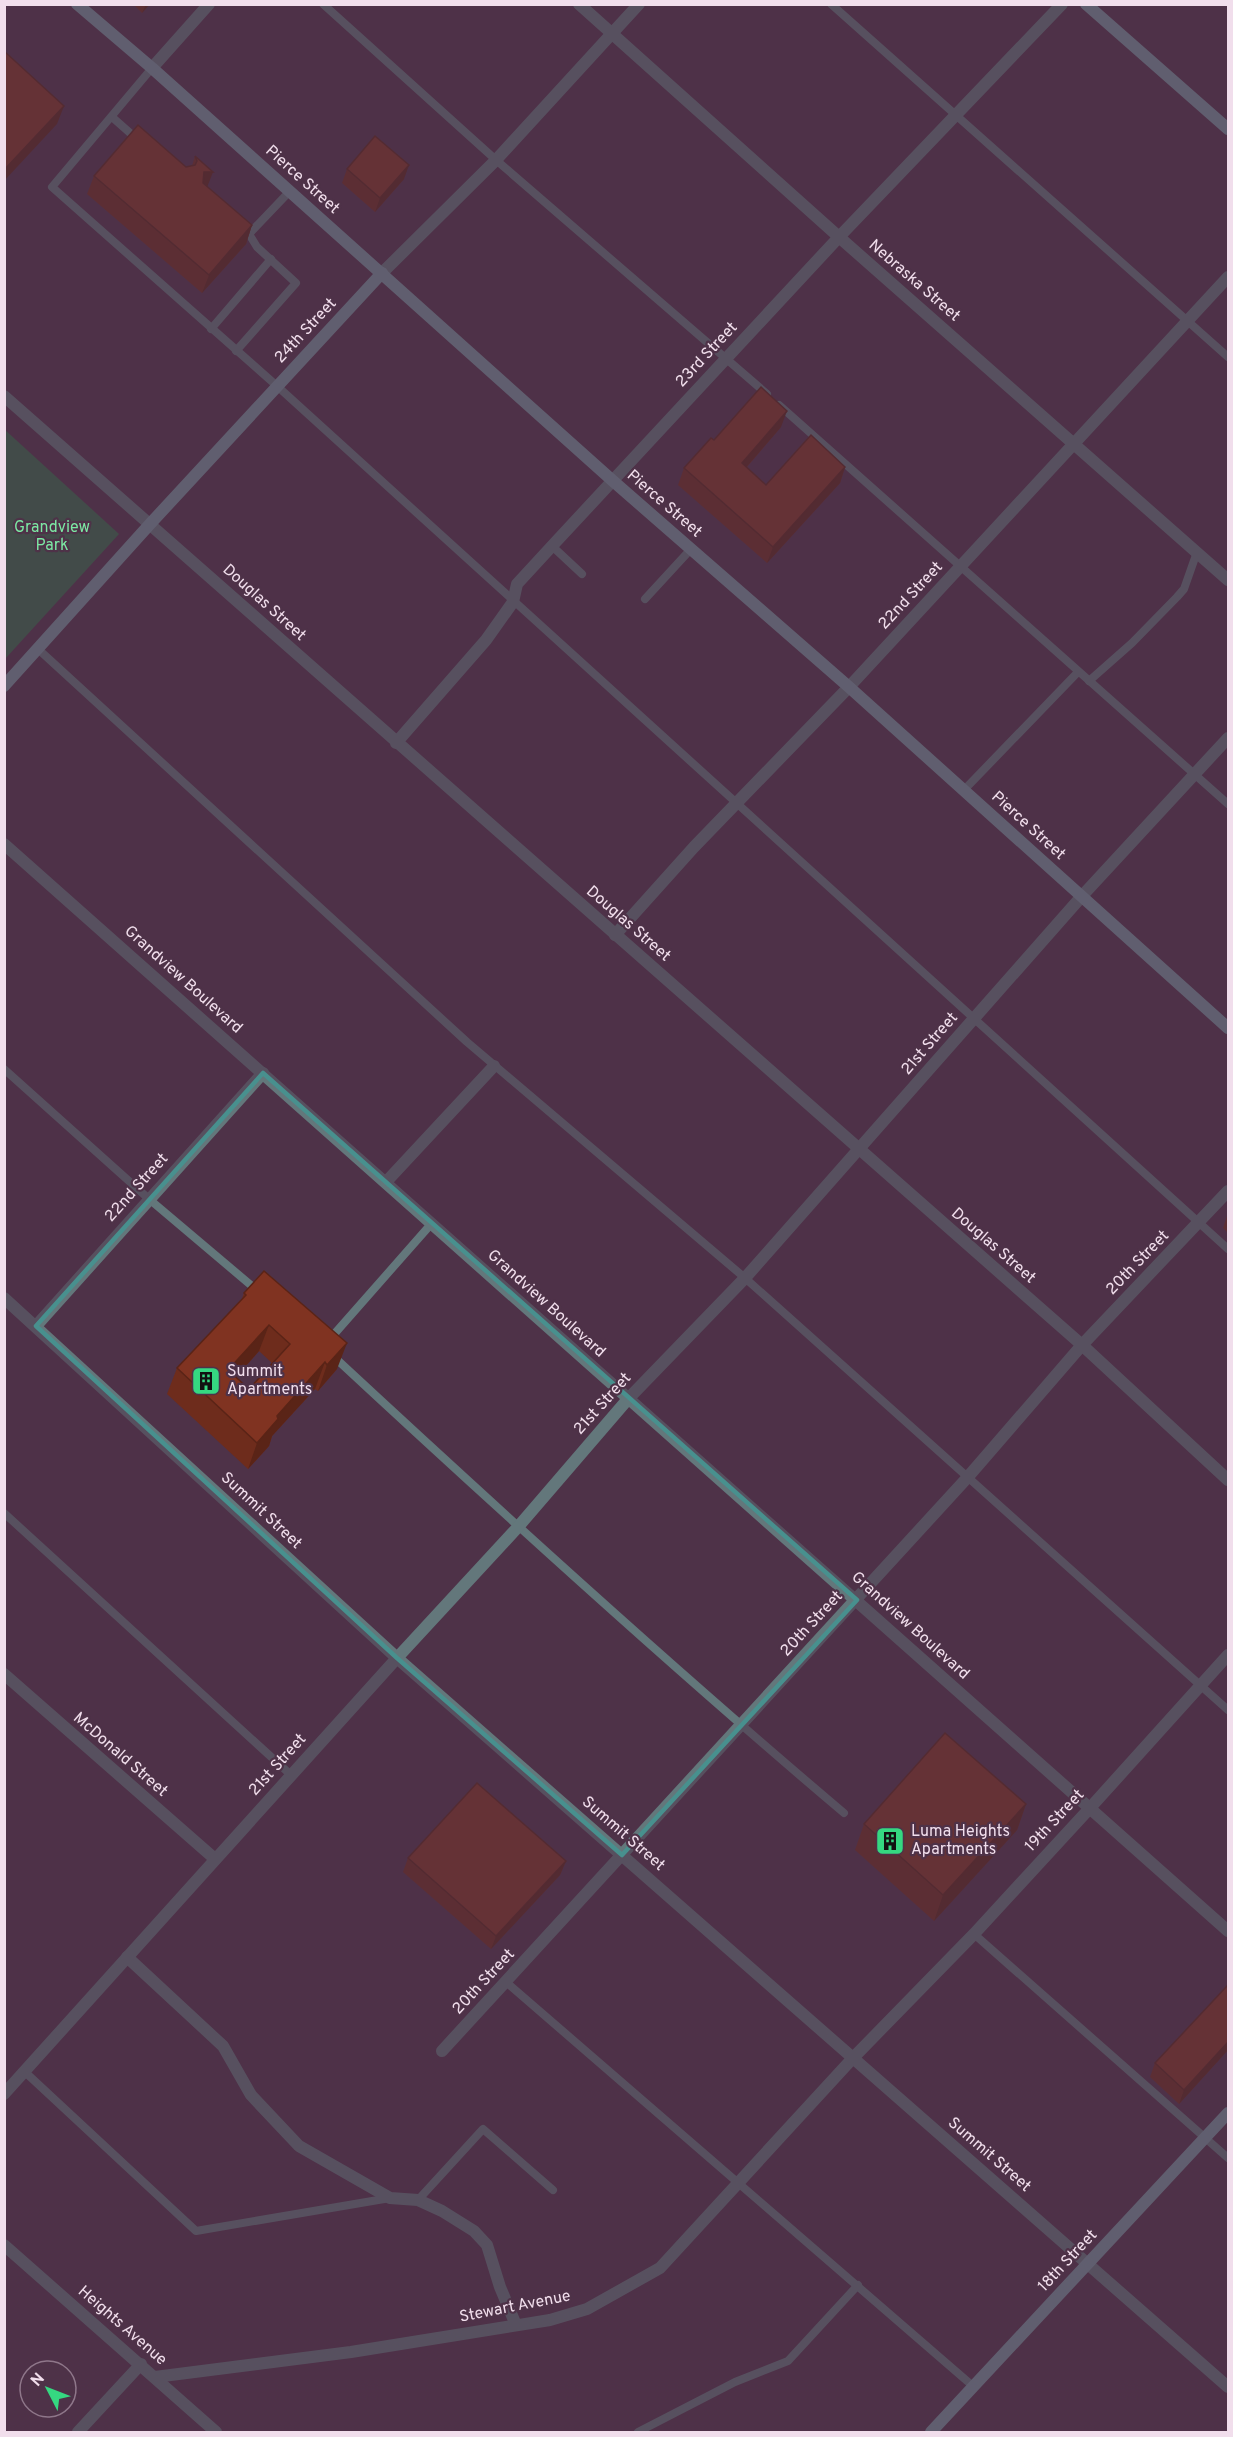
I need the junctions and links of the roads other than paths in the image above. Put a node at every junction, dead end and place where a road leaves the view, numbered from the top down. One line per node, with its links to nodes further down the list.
1 (77, 4): 10 (main road, Pierce Street)
2 (209, 4): 10 (street)
3 (323, 4): 15 (lane)
4 (579, 4): 9 (street, Nebraska Street)
5 (639, 4): 9 (street, 24th Street)
6 (831, 4): 11 (lane)
7 (1062, 4): 11 (street, 23rd Street)
8 (1086, 4): 13 (main road)
9 (612, 33): 15 (street, 24th Street); 19 (street, Nebraska Street)
10 (152, 68): 12 (lane); 16 (main road, Pierce Street)
11 (957, 116): 19 (street, 23rd Street); 23 (lane)
12 (112, 117): 14 (lane); 24 (lane)
13 (1228, 129)
14 (148, 148)
15 (496, 160): 21 (street, 24th Street); 27 (lane)
16 (290, 191): 18 (lane); 21 (main road, Pierce Street)
17 (242, 227): 18 (lane)
18 (249, 234): 20 (lane)
19 (839, 237): 27 (street, 23rd Street); 30 (street, Nebraska Street)
20 (270, 259): 24 (lane); 25 (lane)
21 (382, 273): 28 (main road, 24th Street); 31 (main road, Pierce Street)
22 (1228, 277): 23 (street, 22nd Street)
23 (1187, 321): 26 (lane); 30 (street, 22nd Street)
24 (211, 329): 25 (lane)
25 (236, 351): 28 (lane)
26 (1228, 357)
27 (726, 358): 31 (street, 23rd Street); 36 (lane)
28 (277, 386): 32 (main road, 24th Street); 40 (lane)
29 (4, 396): 32 (street, Douglas Street)
30 (1074, 445): 35 (street, Nebraska Street); 36 (street, 22nd Street)
31 (613, 481): 33 (street, 23rd Street); 34 (main road, Pierce Street)
32 (150, 524): 41 (main road, 24th Street); 47 (street, Douglas Street)
33 (552, 546): 37 (lane); 40 (street, 23rd Street)
34 (691, 549): 39 (lane); 45 (main road, Pierce Street)
35 (1197, 552): 38 (street, Nebraska Street); 43 (lane)
36 (960, 567): 42 (lane); 45 (street, 22nd Street)
37 (582, 574)
38 (1228, 580)
39 (645, 599)
40 (513, 602): 47 (street, 23rd Street); 50 (lane)
41 (38, 649): 44 (main road, 24th Street); 57 (lane)
42 (1078, 672): 43 (lane); 49 (lane)
43 (1089, 681): 48 (lane)
44 (4, 686)
45 (849, 687): 49 (main road, Pierce Street); 50 (street, 22nd Street)
46 (1228, 738): 48 (street, 21st Street)
47 (396, 743): 54 (street, Douglas Street)
48 (1195, 774): 51 (lane); 53 (street, 21st Street)
49 (964, 790): 53 (main road, Pierce Street)
50 (738, 802): 54 (street, 22nd Street); 55 (lane)
51 (1228, 804)
52 (4, 844): 59 (street, Grandview Boulevard)
53 (1082, 896): 55 (street, 21st Street); 56 (main road, Pierce Street)
54 (615, 935): 60 (street, Douglas Street)
55 (974, 1019): 60 (street, 21st Street); 64 (lane)
56 (1228, 1028)
57 (494, 1066): 61 (street); 67 (lane)
58 (4, 1069): 63 (lane)
59 (263, 1073): 61 (street, Grandview Boulevard); 63 (street, 22nd Street)
60 (859, 1150): 67 (street, 21st Street); 71 (street, Douglas Street)
61 (386, 1182): 65 (street, Grandview Boulevard)
62 (1228, 1191): 64 (street, 20th Street)
63 (149, 1199): 69 (lane); 70 (street, 22nd Street)
64 (1198, 1223): 66 (lane); 71 (street, 20th Street)
65 (432, 1224): 72 (street, Grandview Boulevard); 76 (lane)
66 (1228, 1249)
67 (745, 1278): 72 (street, 21st Street); 73 (lane)
68 (4, 1298): 70 (street, Summit Street)
69 (268, 1300)
70 (36, 1326): 79 (street, Summit Street)
71 (1082, 1345): 73 (street, 20th Street); 74 (street, Douglas Street)
72 (628, 1399): 76 (street, 21st Street); 77 (street, Grandview Boulevard)
73 (967, 1478): 77 (street, 20th Street); 81 (lane)
74 (1228, 1480)
75 (4, 1513): 84 (lane)
76 (518, 1527): 79 (street, 21st Street); 83 (lane)
77 (856, 1600): 83 (street, 20th Street); 85 (street, Grandview Boulevard)
78 (1228, 1655): 81 (street, 19th Street)
79 (397, 1658): 84 (street, 21st Street); 87 (street, Summit Street)
80 (4, 1674): 88 (street, McDonald Street)
81 (1201, 1686): 82 (lane); 85 (street, 19th Street)
82 (1228, 1710)
83 (741, 1725): 86 (lane); 87 (street, 20th Street)
84 (291, 1775): 88 (street, 21st Street)
85 (1090, 1808): 89 (street, Grandview Boulevard); 90 (street, 19th Street)
86 (844, 1813)
87 (622, 1855): 92 (street, 20th Street); 94 (street, Summit Street)
88 (214, 1859): 91 (street, 21st Street)
89 (1228, 1931)
90 (974, 1934): 94 (street, 19th Street); 98 (lane)
91 (127, 1957): 95 (street, 21st Street); 102 (street)
92 (506, 1982): 93 (street, 20th Street); 100 (lane)
93 (442, 2050)
94 (852, 2059): 100 (street, Stewart Avenue); 105 (street, Summit Street)
95 (25, 2072): 96 (street, 21st Street); 102 (lane)
96 (4, 2094)
97 (1228, 2113): 98 (main road, 18th Street)
98 (1206, 2138): 99 (lane); 105 (main road, 18th Street)
99 (1228, 2158)
100 (740, 2182): 106 (lane); 107 (street, Stewart Avenue)
101 (553, 2190): 103 (lane)
102 (390, 2198): 103 (street)
103 (418, 2200): 107 (street)
104 (4, 2245): 108 (street, Heights Avenue)
105 (1089, 2263): 110 (main road, 18th Street); 111 (street, Summit Street)
106 (858, 2285): 110 (lane); 114 (lane)
107 (516, 2325): 109 (street, Stewart Avenue)
108 (141, 2364): 109 (street, Heights Avenue); 112 (street)
109 (155, 2377): 113 (street, Heights Avenue)
110 (974, 2387): 115 (main road, 18th Street)
111 (1228, 2387)
112 (78, 2433)
113 (216, 2433)
114 (638, 2433)
115 (931, 2433)

